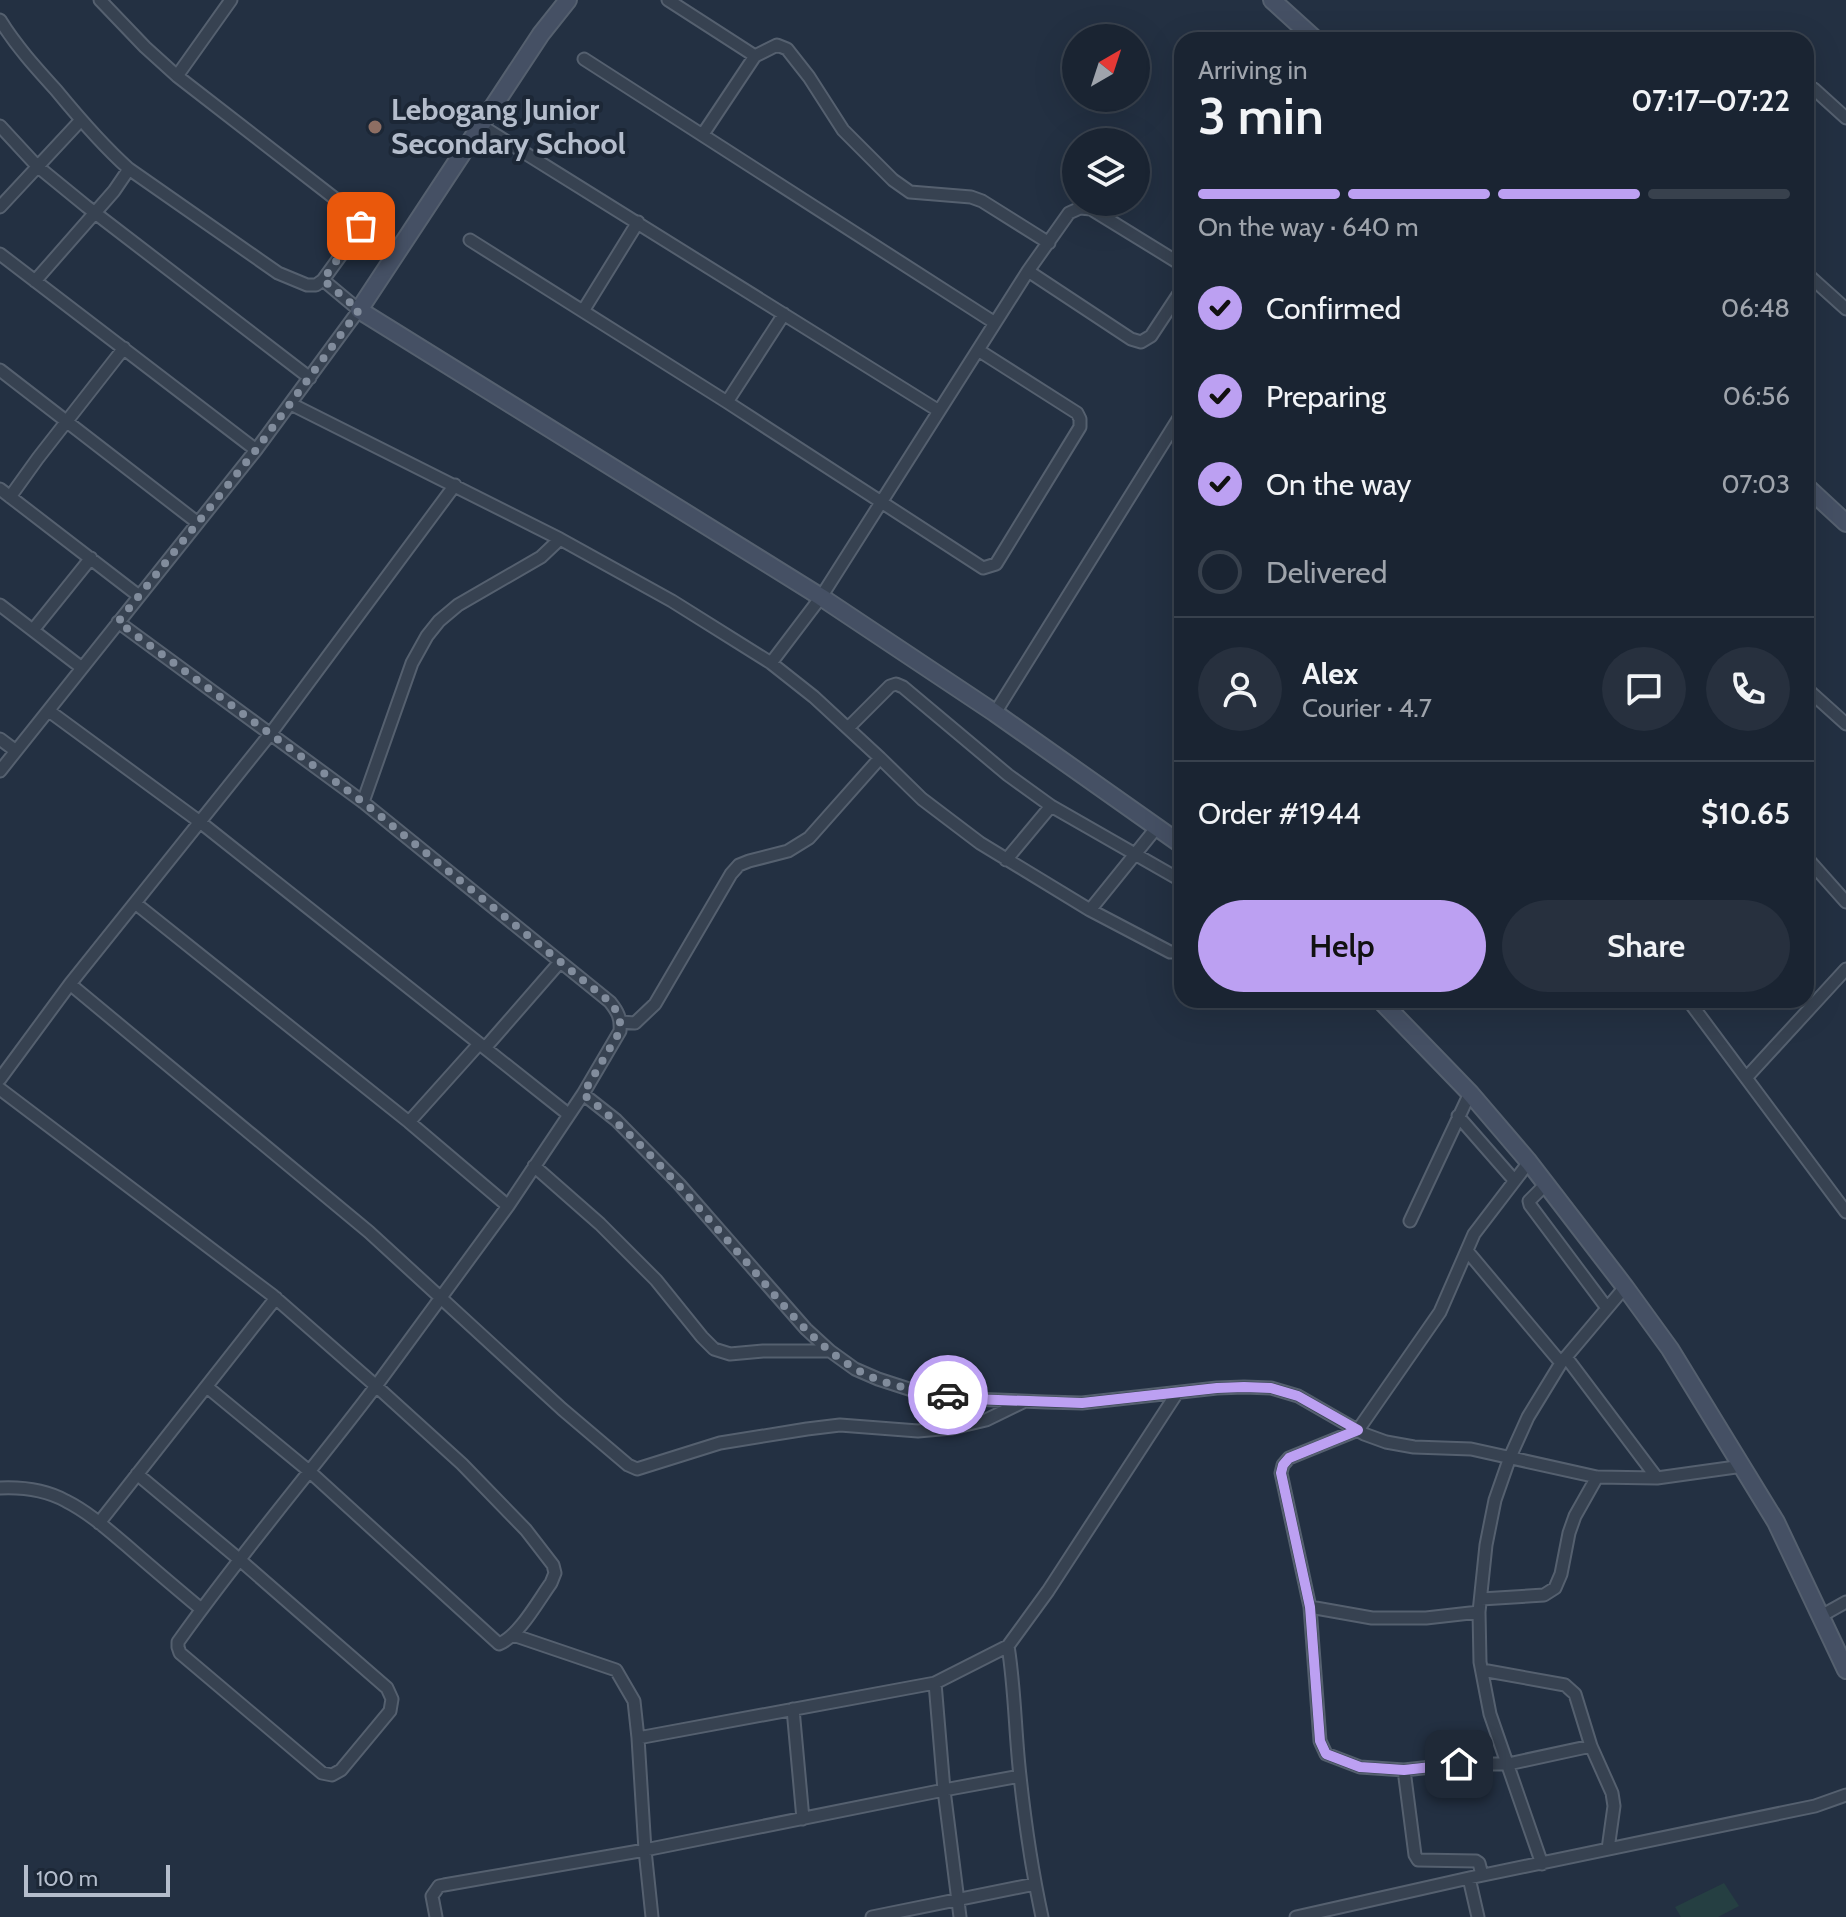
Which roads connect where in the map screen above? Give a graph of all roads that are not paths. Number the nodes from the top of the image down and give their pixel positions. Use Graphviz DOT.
graph roads {
  1 [pos="100,0"];
  2 [pos="231,0"];
  3 [pos="568,0"];
  4 [pos="668,0"];
  5 [pos="1272,0"];
  6 [pos="0,21"];
  7 [pos="1307,32"];
  8 [pos="755,56"];
  9 [pos="584,59"];
  10 [pos="177,76"];
  11 [pos="1814,89"];
  12 [pos="1846,118"];
  13 [pos="81,120"];
  14 [pos="480,125"];
  15 [pos="0,126"];
  16 [pos="703,134"];
  17 [pos="37,166"];
  18 [pos="129,169"];
  19 [pos="0,207"];
  20 [pos="95,213"];
  21 [pos="638,222"];
  22 [pos="470,240"];
  23 [pos="1049,243"];
  24 [pos="0,254"];
  25 [pos="1174,260"];
  26 [pos="1028,271"];
  27 [pos="323,280"];
  28 [pos="1814,280"];
  29 [pos="35,281"];
  30 [pos="1174,301"];
  31 [pos="1846,309"];
  32 [pos="359,310"];
  33 [pos="583,311"];
  34 [pos="784,314"];
  35 [pos="995,323"];
  36 [pos="124,348"];
  37 [pos="978,350"];
  38 [pos="0,370"];
  39 [pos="310,378"];
  40 [pos="727,402"];
  41 [pos="291,404"];
  42 [pos="939,411"];
  43 [pos="66,422"];
  44 [pos="1174,426"];
  45 [pos="256,450"];
  46 [pos="455,485"];
  47 [pos="5,493"];
  48 [pos="1814,493"];
  49 [pos="882,503"];
  50 [pos="198,523"];
  51 [pos="1846,523"];
  52 [pos="560,539"];
  53 [pos="91,558"];
  54 [pos="139,596"];
  55 [pos="821,597"];
  56 [pos="0,605"];
  57 [pos="118,622"];
  58 [pos="33,630"];
  59 [pos="771,663"];
  60 [pos="82,668"];
  61 [pos="1814,695"];
  62 [pos="49,711"];
  63 [pos="995,713"];
  64 [pos="1846,724"];
  65 [pos="848,728"];
  66 [pos="271,733"];
  67 [pos="0,739"];
  68 [pos="16,751"];
  69 [pos="880,758"];
  70 [pos="0,771"];
  71 [pos="363,802"];
  72 [pos="1051,806"];
  73 [pos="200,822"];
  74 [pos="1157,827"];
  75 [pos="1174,839"];
  76 [pos="1135,853"];
  77 [pos="1006,860"];
  78 [pos="1814,866"];
  79 [pos="1174,876"];
  80 [pos="1846,902"];
  81 [pos="135,903"];
  82 [pos="1090,910"];
  83 [pos="1174,952"];
  84 [pos="560,962"];
  85 [pos="1846,969"];
  86 [pos="70,984"];
  87 [pos="1814,1004"];
  88 [pos="1388,1008"];
  89 [pos="1694,1008"];
  90 [pos="1810,1008"];
  91 [pos="621,1022"];
  92 [pos="482,1046"];
  93 [pos="1746,1078"];
  94 [pos="0,1079"];
  95 [pos="0,1089"];
  96 [pos="1470,1093"];
  97 [pos="583,1094"];
  98 [pos="568,1114"];
  99 [pos="1458,1116"];
  100 [pos="409,1122"];
  101 [pos="1529,1162"];
  102 [pos="534,1166"];
  103 [pos="1514,1180"];
  104 [pos="1546,1184"];
  105 [pos="508,1206"];
  106 [pos="1846,1212"];
  107 [pos="1410,1221"];
  108 [pos="1588,1239"];
  109 [pos="1468,1252"];
  110 [pos="1568,1257"];
  111 [pos="1625,1287"];
  112 [pos="276,1298"];
  113 [pos="441,1298"];
  114 [pos="1607,1308"];
  115 [pos="830,1351"];
  116 [pos="1564,1360"];
  117 [pos="376,1386"];
  118 [pos="207,1387"];
  119 [pos="1177,1393"];
  120 [pos="1024,1401"];
  121 [pos="1358,1430"];
  122 [pos="1510,1457"];
  123 [pos="1743,1466"];
  124 [pos="309,1471"];
  125 [pos="137,1474"];
  126 [pos="1597,1477"];
  127 [pos="1657,1478"];
  128 [pos="0,1488"];
  129 [pos="99,1523"];
  130 [pos="240,1560"];
  131 [pos="1846,1602"];
  132 [pos="1480,1605"];
  133 [pos="1310,1607"];
  134 [pos="201,1609"];
  135 [pos="1821,1616"];
  136 [pos="513,1635"];
  137 [pos="1008,1646"];
  138 [pos="1482,1670"];
  139 [pos="1846,1670"];
  140 [pos="935,1683"];
  141 [pos="793,1709"];
  142 [pos="638,1738"];
  143 [pos="1591,1746"];
  144 [pos="1508,1764"];
  145 [pos="1404,1770"];
  146 [pos="1020,1776"];
  147 [pos="944,1790"];
  148 [pos="1846,1795"];
  149 [pos="803,1819"];
  150 [pos="1608,1849"];
  151 [pos="645,1850"];
  152 [pos="1542,1864"];
  153 [pos="1482,1875"];
  154 [pos="1469,1878"];
  155 [pos="1035,1884"];
  156 [pos="958,1899"];
  157 [pos="436,1917"];
  158 [pos="652,1917"];
  159 [pos="872,1917"];
  160 [pos="960,1917"];
  161 [pos="1042,1917"];
  162 [pos="1296,1917"];
  163 [pos="1478,1917"];
  1 -- 10 [label="street"];
  2 -- 10 [label="street"];
  3 -- 14 [label="street"];
  4 -- 8 [label="street"];
  5 -- 7 [label="street"];
  6 -- 13 [label="street"];
  8 -- 16 [label="street"];
  8 -- 23 [label="street"];
  9 -- 16 [label="street"];
  10 -- 27 [label="street"];
  11 -- 12 [label="street"];
  13 -- 17 [label="street"];
  13 -- 18 [label="street"];
  14 -- 21 [label="street"];
  14 -- 32 [label="street"];
  15 -- 17 [label="street"];
  16 -- 35 [label="street"];
  17 -- 19 [label="street"];
  17 -- 20 [label="street"];
  18 -- 20 [label="street"];
  18 -- 27 [label="street"];
  20 -- 29 [label="street"];
  20 -- 39 [label="street"];
  21 -- 33 [label="street"];
  21 -- 34 [label="street"];
  22 -- 33 [label="street"];
  23 -- 25 [label="street"];
  23 -- 26 [label="street"];
  24 -- 29 [label="street"];
  26 -- 30 [label="street"];
  26 -- 35 [label="street"];
  27 -- 32 [label="street"];
  28 -- 31 [label="street"];
  29 -- 36 [label="street"];
  32 -- 39 [label="street"];
  32 -- 55 [label="street"];
  33 -- 40 [label="street"];
  34 -- 40 [label="street"];
  34 -- 42 [label="street"];
  35 -- 37 [label="street"];
  36 -- 43 [label="street"];
  36 -- 45 [label="street"];
  37 -- 42 [label="street"];
  37 -- 49 [label="street"];
  38 -- 43 [label="street"];
  39 -- 41 [label="street"];
  40 -- 49 [label="street"];
  41 -- 45 [label="street"];
  41 -- 46 [label="street"];
  42 -- 49 [label="street"];
  43 -- 47 [label="street"];
  43 -- 50 [label="street"];
  44 -- 63 [label="street"];
  45 -- 50 [label="street"];
  46 -- 52 [label="street"];
  46 -- 66 [label="street"];
  47 -- 53 [label="street"];
  48 -- 51 [label="street"];
  49 -- 55 [label="street"];
  50 -- 54 [label="street"];
  52 -- 59 [label="street"];
  52 -- 71 [label="street"];
  53 -- 54 [label="street"];
  53 -- 58 [label="street"];
  54 -- 57 [label="street"];
  55 -- 59 [label="street"];
  55 -- 63 [label="street"];
  56 -- 58 [label="street"];
  57 -- 60 [label="street"];
  57 -- 66 [label="street"];
  58 -- 60 [label="street"];
  59 -- 65 [label="street"];
  60 -- 62 [label="street"];
  61 -- 64 [label="street"];
  62 -- 68 [label="street"];
  62 -- 73 [label="street"];
  63 -- 74 [label="street"];
  65 -- 69 [label="street"];
  65 -- 72 [label="street"];
  66 -- 71 [label="street"];
  66 -- 73 [label="street"];
  67 -- 68 [label="street"];
  68 -- 70 [label="street"];
  69 -- 77 [label="street"];
  69 -- 91 [label="street"];
  71 -- 84 [label="street"];
  72 -- 76 [label="street"];
  72 -- 77 [label="street"];
  73 -- 81 [label="street"];
  73 -- 92 [label="street"];
  74 -- 75 [label="street"];
  74 -- 76 [label="street"];
  76 -- 79 [label="street"];
  76 -- 82 [label="street"];
  77 -- 82 [label="street"];
  78 -- 80 [label="street"];
  81 -- 86 [label="street"];
  81 -- 100 [label="street"];
  82 -- 83 [label="street"];
  84 -- 91 [label="street"];
  84 -- 92 [label="street"];
  85 -- 87 [label="street"];
  86 -- 94 [label="street"];
  86 -- 113 [label="street"];
  88 -- 96 [label="street"];
  89 -- 93 [label="street"];
  90 -- 93 [label="street"];
  91 -- 97 [label="street"];
  92 -- 98 [label="street"];
  92 -- 100 [label="street"];
  93 -- 106 [label="street"];
  95 -- 112 [label="street"];
  96 -- 99 [label="street"];
  96 -- 101 [label="street"];
  97 -- 98 [label="street"];
  97 -- 115 [label="street"];
  98 -- 102 [label="street"];
  99 -- 103 [label="street"];
  99 -- 107 [label="street"];
  100 -- 105 [label="street"];
  101 -- 103 [label="street"];
  101 -- 104 [label="street"];
  102 -- 105 [label="street"];
  102 -- 115 [label="street"];
  103 -- 109 [label="street"];
  104 -- 108 [label="street"];
  104 -- 110 [label="street"];
  105 -- 113 [label="street"];
  108 -- 110 [label="street"];
  108 -- 111 [label="street"];
  109 -- 116 [label="street"];
  109 -- 121 [label="street"];
  110 -- 114 [label="street"];
  111 -- 114 [label="street"];
  111 -- 123 [label="street"];
  112 -- 117 [label="street"];
  112 -- 118 [label="street"];
  113 -- 117 [label="street"];
  113 -- 120 [label="street"];
  114 -- 116 [label="street"];
  115 -- 120 [label="street"];
  116 -- 122 [label="street"];
  116 -- 127 [label="street"];
  117 -- 124 [label="street"];
  117 -- 136 [label="street"];
  118 -- 124 [label="street"];
  118 -- 125 [label="street"];
  119 -- 120 [label="street"];
  119 -- 121 [label="street"];
  119 -- 137 [label="street"];
  121 -- 122 [label="street"];
  121 -- 133 [label="street"];
  122 -- 126 [label="street"];
  122 -- 132 [label="street"];
  123 -- 127 [label="street"];
  123 -- 135 [label="street"];
  124 -- 130 [label="street"];
  124 -- 136 [label="street"];
  125 -- 129 [label="street"];
  125 -- 130 [label="street"];
  126 -- 127 [label="street"];
  126 -- 132 [label="street"];
  128 -- 129 [label="street"];
  129 -- 134 [label="street"];
  130 -- 134 [label="street"];
  130 -- 134 [label="street"];
  131 -- 135 [label="street"];
  132 -- 133 [label="street"];
  132 -- 138 [label="street"];
  133 -- 145 [label="street"];
  135 -- 139 [label="street"];
  136 -- 142 [label="street"];
  137 -- 140 [label="street"];
  137 -- 146 [label="street"];
  138 -- 143 [label="street"];
  138 -- 144 [label="street"];
  140 -- 141 [label="street"];
  140 -- 147 [label="street"];
  141 -- 142 [label="street"];
  141 -- 149 [label="street"];
  142 -- 151 [label="street"];
  143 -- 144 [label="street"];
  143 -- 150 [label="street"];
  144 -- 145 [label="street"];
  144 -- 152 [label="street"];
  145 -- 153 [label="street"];
  146 -- 147 [label="street"];
  146 -- 155 [label="street"];
  147 -- 149 [label="street"];
  147 -- 156 [label="street"];
  148 -- 150 [label="street"];
  149 -- 151 [label="street"];
  150 -- 152 [label="street"];
  151 -- 157 [label="street"];
  151 -- 158 [label="street"];
  152 -- 153 [label="street"];
  153 -- 154 [label="street"];
  154 -- 162 [label="street"];
  154 -- 163 [label="street"];
  155 -- 156 [label="street"];
  155 -- 161 [label="street"];
  156 -- 159 [label="street"];
  156 -- 160 [label="street"];
}
